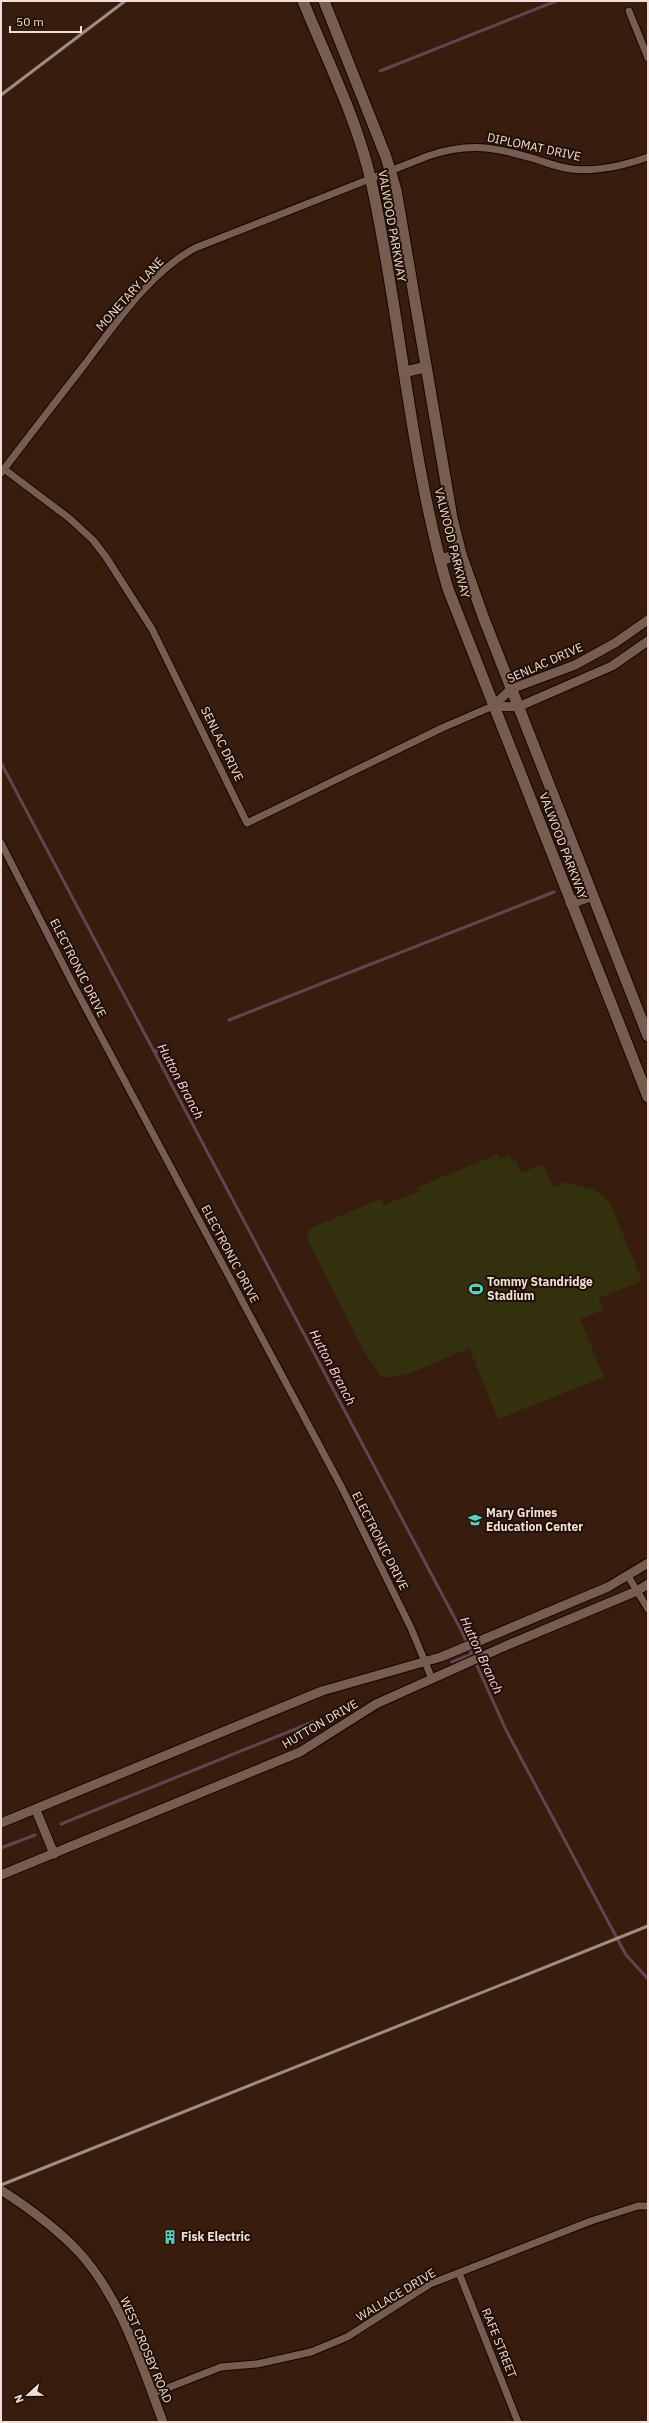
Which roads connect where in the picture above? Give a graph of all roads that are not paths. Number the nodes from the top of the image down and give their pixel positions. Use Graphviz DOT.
graph roads {
  1 [pos="303,1"];
  2 [pos="324,1"];
  3 [pos="629,11"];
  4 [pos="344,53"];
  5 [pos="648,58"];
  6 [pos="327,60"];
  7 [pos="648,157"];
  8 [pos="391,173"];
  9 [pos="371,180"];
  10 [pos="426,367"];
  11 [pos="404,372"];
  12 [pos="2,471"];
  13 [pos="461,554"];
  14 [pos="440,560"];
  15 [pos="648,620"];
  16 [pos="648,641"];
  17 [pos="511,689"];
  18 [pos="493,706"];
  19 [pos="518,707"];
  20 [pos="1,843"];
  21 [pos="592,895"];
  22 [pos="571,903"];
  23 [pos="648,1036"];
  24 [pos="648,1096"];
  25 [pos="648,1563"];
  26 [pos="628,1576"];
  27 [pos="648,1584"];
  28 [pos="637,1591"];
  29 [pos="648,1609"];
  30 [pos="425,1663"];
  31 [pos="432,1679"];
  32 [pos="36,1810"];
  33 [pos="1,1823"];
  34 [pos="54,1854"];
  35 [pos="1,1875"];
  36 [pos="1,2190"];
  37 [pos="648,2206"];
  38 [pos="459,2273"];
  39 [pos="152,2394"];
  40 [pos="163,2422"];
  41 [pos="518,2422"];
  1 -- 6 [label="main road, VALWOOD PARKWAY"];
  2 -- 4 [label="main road, VALWOOD PARKWAY"];
  3 -- 5 [label="street"];
  4 -- 6 [label="main road"];
  4 -- 8 [label="main road, VALWOOD PARKWAY"];
  6 -- 9 [label="main road, VALWOOD PARKWAY"];
  7 -- 8 [label="street, DIPLOMAT DRIVE"];
  8 -- 9 [label="street, DIPLOMAT DRIVE"];
  8 -- 10 [label="main road, VALWOOD PARKWAY"];
  9 -- 11 [label="main road, VALWOOD PARKWAY"];
  9 -- 12 [label="street, MONETARY LANE"];
  10 -- 11 [label="main road"];
  10 -- 13 [label="main road, VALWOOD PARKWAY"];
  11 -- 14 [label="main road, VALWOOD PARKWAY"];
  12 -- 18 [label="street, SENLAC DRIVE"];
  13 -- 14 [label="main road"];
  13 -- 17 [label="main road, VALWOOD PARKWAY"];
  14 -- 18 [label="main road, VALWOOD PARKWAY"];
  15 -- 17 [label="street, SENLAC DRIVE"];
  16 -- 19 [label="street, SENLAC DRIVE"];
  17 -- 18 [label="street, SENLAC DRIVE"];
  17 -- 19 [label="main road, VALWOOD PARKWAY"];
  18 -- 19 [label="street, SENLAC DRIVE"];
  18 -- 22 [label="main road, VALWOOD PARKWAY"];
  19 -- 21 [label="main road, VALWOOD PARKWAY"];
  20 -- 30 [label="street, ELECTRONIC DRIVE"];
  21 -- 22 [label="main road"];
  21 -- 23 [label="main road, VALWOOD PARKWAY"];
  22 -- 24 [label="main road, VALWOOD PARKWAY"];
  25 -- 26 [label="street, HUTTON DRIVE"];
  26 -- 28 [label="street"];
  26 -- 30 [label="street, HUTTON DRIVE"];
  27 -- 28 [label="street, HUTTON DRIVE"];
  28 -- 29 [label="street"];
  28 -- 31 [label="street, HUTTON DRIVE"];
  30 -- 31 [label="street, ELECTRONIC DRIVE"];
  30 -- 32 [label="street, HUTTON DRIVE"];
  31 -- 34 [label="street, HUTTON DRIVE"];
  32 -- 33 [label="street, HUTTON DRIVE"];
  32 -- 34 [label="street"];
  34 -- 35 [label="street, HUTTON DRIVE"];
  36 -- 39 [label="street, WEST CROSBY ROAD"];
  37 -- 38 [label="street, WALLACE DRIVE"];
  38 -- 39 [label="street, WALLACE DRIVE"];
  38 -- 41 [label="street, RAFE STREET"];
  39 -- 40 [label="street, WEST CROSBY ROAD"];
}
